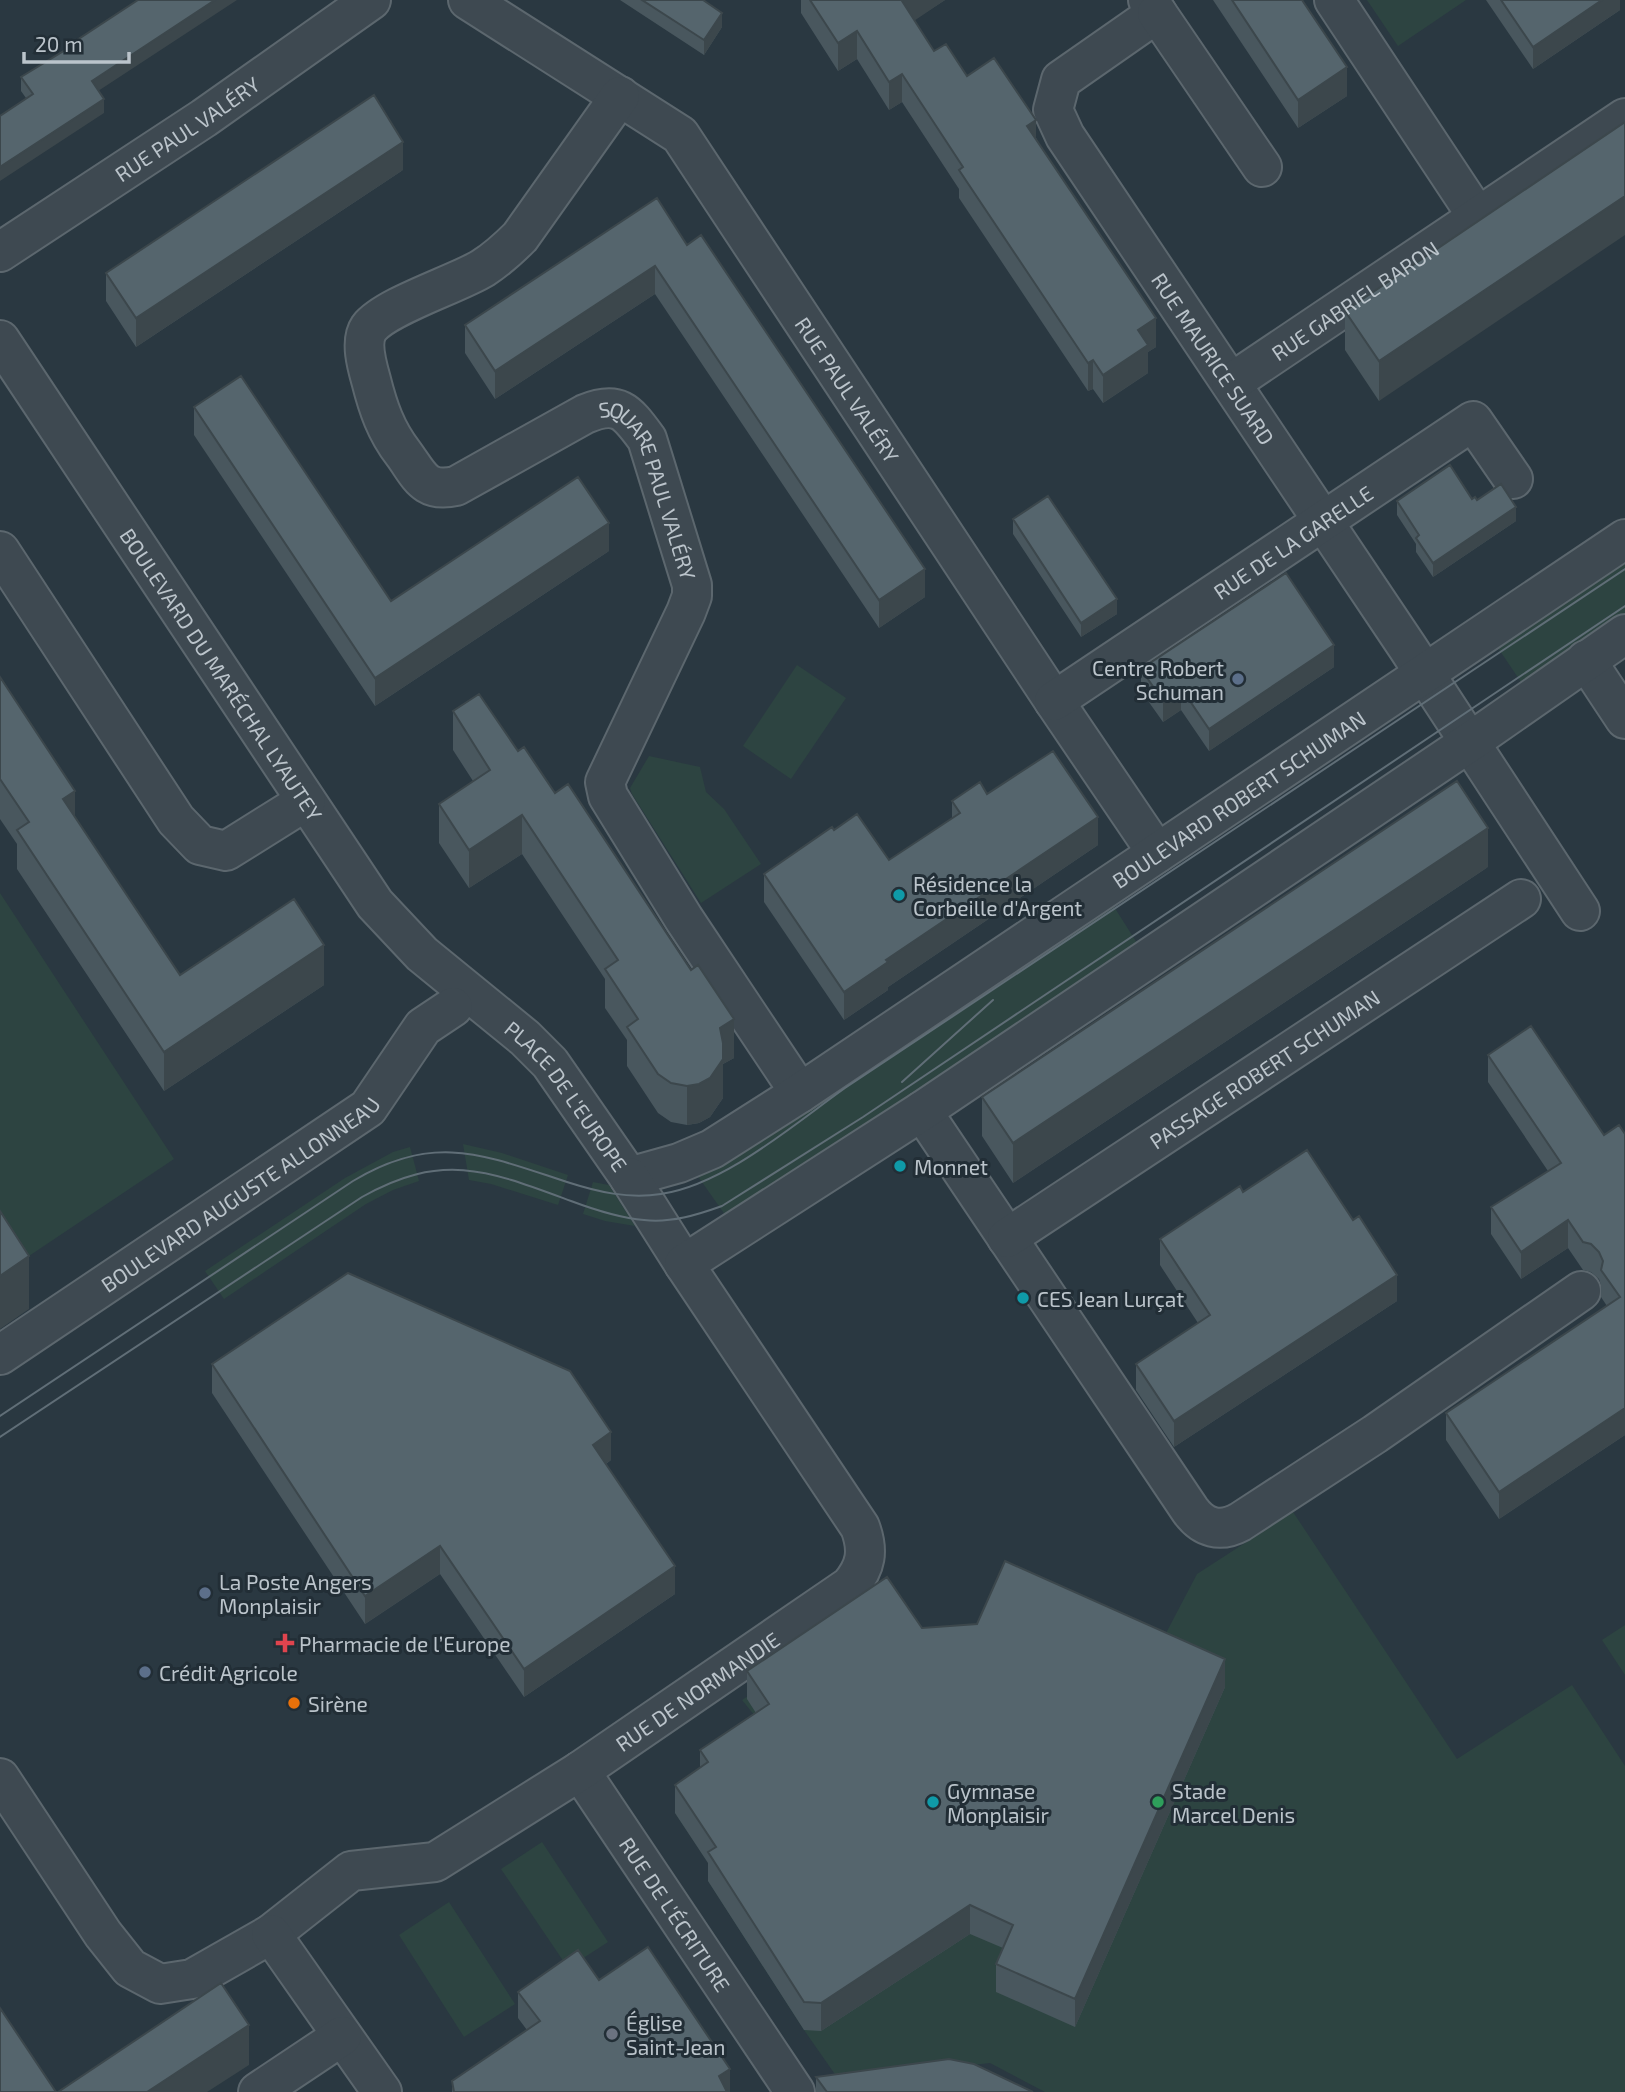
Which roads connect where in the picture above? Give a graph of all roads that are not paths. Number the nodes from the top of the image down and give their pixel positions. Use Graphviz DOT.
graph roads {
  1 [pos="371,0"];
  2 [pos="468,0"];
  3 [pos="1334,0"];
  4 [pos="1153,7"];
  5 [pos="620,96"];
  6 [pos="1625,118"];
  7 [pos="1262,167"];
  8 [pos="1477,216"];
  9 [pos="0,252"];
  10 [pos="0,340"];
  11 [pos="1231,383"];
  12 [pos="1513,478"];
  13 [pos="1323,520"];
  14 [pos="1625,539"];
  15 [pos="0,551"];
  16 [pos="1625,634"];
  17 [pos="1586,660"];
  18 [pos="1425,674"];
  19 [pos="1054,701"];
  20 [pos="1625,719"];
  21 [pos="1470,742"];
  22 [pos="306,801"];
  23 [pos="1157,853"];
  24 [pos="1521,899"];
  25 [pos="1580,911"];
  26 [pos="459,999"];
  27 [pos="800,1093"];
  28 [pos="922,1111"];
  29 [pos="712,1149"];
  30 [pos="629,1177"];
  31 [pos="1007,1238"];
  32 [pos="684,1264"];
  33 [pos="1581,1291"];
  34 [pos="0,1356"];
  35 [pos="580,1771"];
  36 [pos="0,1777"];
  37 [pos="271,1934"];
  38 [pos="342,2036"];
  39 [pos="258,2092"];
  40 [pos="382,2092"];
  41 [pos="795,2092"];
  1 -- 9 [label="street, RUE PAUL VALÉRY"];
  2 -- 5 [label="street, RUE PAUL VALÉRY"];
  3 -- 8 [label="street"];
  4 -- 7 [label="street"];
  4 -- 11 [label="street, RUE MAURICE SUARD"];
  5 -- 19 [label="street, RUE PAUL VALÉRY"];
  5 -- 27 [label="street, SQUARE PAUL VALÉRY"];
  6 -- 8 [label="street, RUE GABRIEL BARON"];
  8 -- 11 [label="street, RUE GABRIEL BARON"];
  10 -- 22 [label="street, BOULEVARD DU MARÉCHAL LYAUTEY"];
  11 -- 13 [label="street, RUE MAURICE SUARD"];
  12 -- 13 [label="street, RUE DE LA GARELLE"];
  13 -- 18 [label="street, RUE MAURICE SUARD"];
  13 -- 19 [label="street, RUE DE LA GARELLE"];
  14 -- 18 [label="street, BOULEVARD ROBERT SCHUMAN"];
  15 -- 22 [label="street"];
  16 -- 17 [label="street"];
  17 -- 20 [label="street"];
  17 -- 21 [label="street"];
  18 -- 21 [label="street, RUE MAURICE SUARD"];
  18 -- 23 [label="street, BOULEVARD ROBERT SCHUMAN"];
  19 -- 23 [label="street, RUE PAUL VALÉRY"];
  21 -- 25 [label="street, RUE MAURICE SUARD"];
  21 -- 28 [label="street"];
  22 -- 26 [label="street, BOULEVARD DU MARÉCHAL LYAUTEY"];
  23 -- 27 [label="street, BOULEVARD ROBERT SCHUMAN"];
  24 -- 31 [label="street, PASSAGE ROBERT SCHUMAN"];
  26 -- 30 [label="street, PLACE DE L'EUROPE"];
  26 -- 34 [label="street, BOULEVARD AUGUSTE ALLONNEAU"];
  27 -- 29 [label="street, BOULEVARD ROBERT SCHUMAN"];
  28 -- 31 [label="street"];
  28 -- 32 [label="street"];
  29 -- 30 [label="street, PLACE DE L'EUROPE"];
  30 -- 32 [label="street"];
  31 -- 33 [label="street"];
  32 -- 35 [label="street, RUE DE NORMANDIE"];
  35 -- 37 [label="street, RUE DE NORMANDIE"];
  35 -- 41 [label="street, RUE DE L'ÉCRITURE"];
  36 -- 37 [label="street, RUE DE NORMANDIE"];
  37 -- 38 [label="street"];
  38 -- 39 [label="street"];
  38 -- 40 [label="street"];
}
